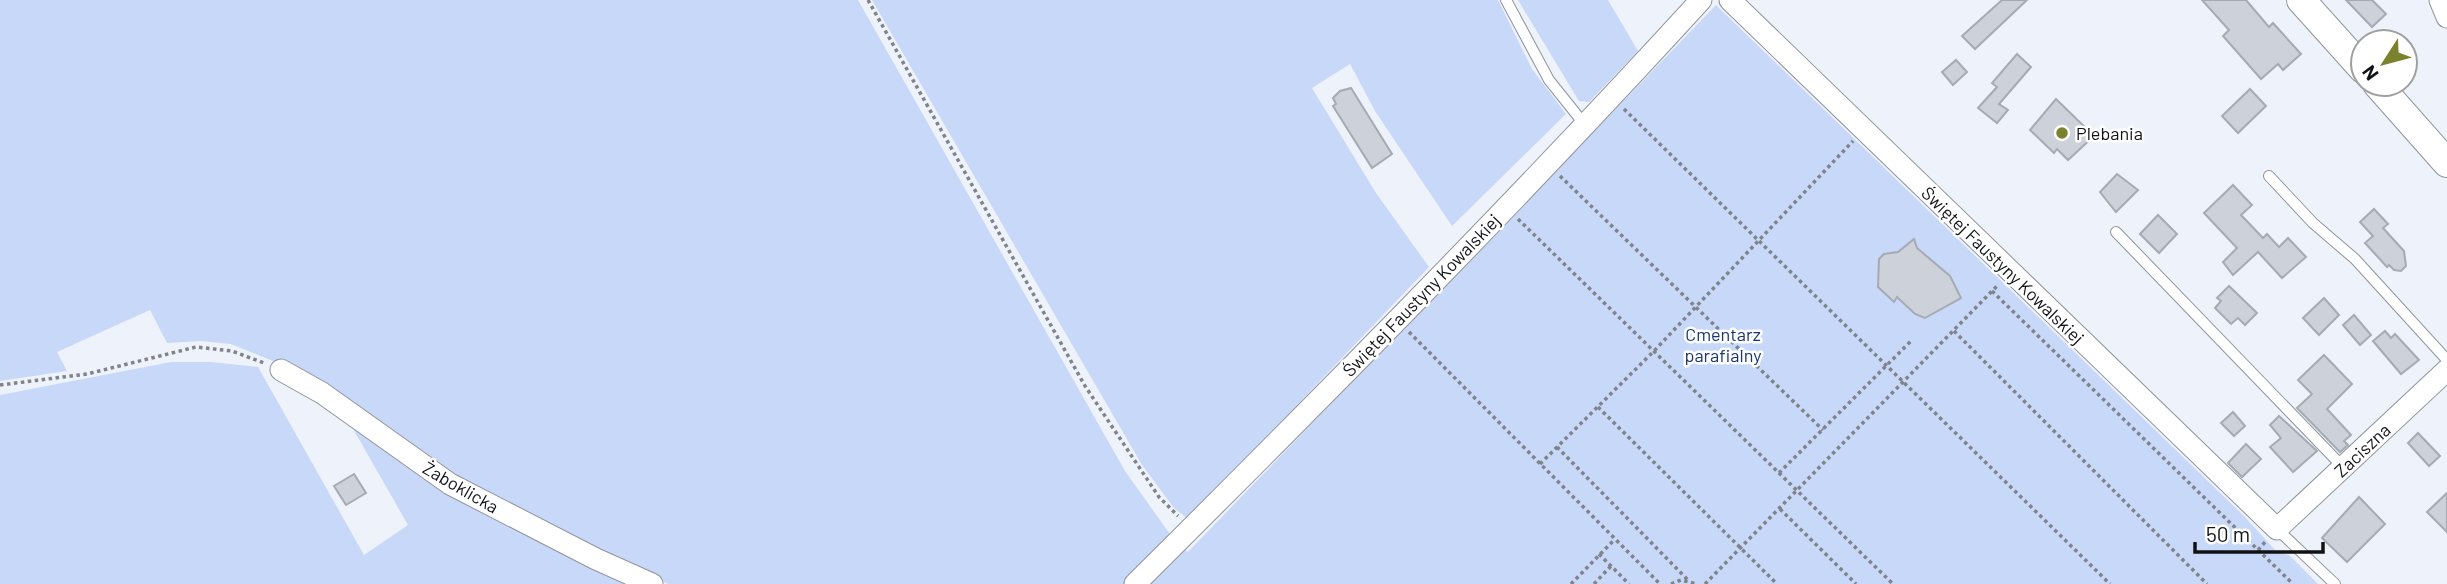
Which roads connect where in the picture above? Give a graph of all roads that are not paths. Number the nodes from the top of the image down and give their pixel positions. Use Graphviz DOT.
graph roads {
  1 [pos="1506,0"];
  2 [pos="1701,0"];
  3 [pos="1730,0"];
  4 [pos="2301,0"];
  5 [pos="2440,0"];
  6 [pos="2447,17"];
  7 [pos="2349,53"];
  8 [pos="2389,98"];
  9 [pos="1585,125"];
  10 [pos="2447,163"];
  11 [pos="2269,176"];
  12 [pos="2116,232"];
  13 [pos="2447,360"];
  14 [pos="281,370"];
  15 [pos="2447,370"];
  16 [pos="2343,467"];
  17 [pos="2277,529"];
  18 [pos="652,584"];
  19 [pos="1135,584"];
  20 [pos="2335,584"];
  1 -- 9 [label="lane"];
  2 -- 9 [label="street, Świętej Faustyny Kowalskiej"];
  3 -- 17 [label="street, Świętej Faustyny Kowalskiej"];
  4 -- 7 [label="main road"];
  5 -- 6 [label="street"];
  8 -- 10 [label="main road"];
  9 -- 19 [label="street, Świętej Faustyny Kowalskiej"];
  11 -- 13 [label="lane"];
  12 -- 16 [label="lane"];
  14 -- 18 [label="street, Żaboklicka"];
  15 -- 16 [label="street, Zaciszna"];
  16 -- 17 [label="street, Zaciszna"];
  17 -- 20 [label="lane"];
}
